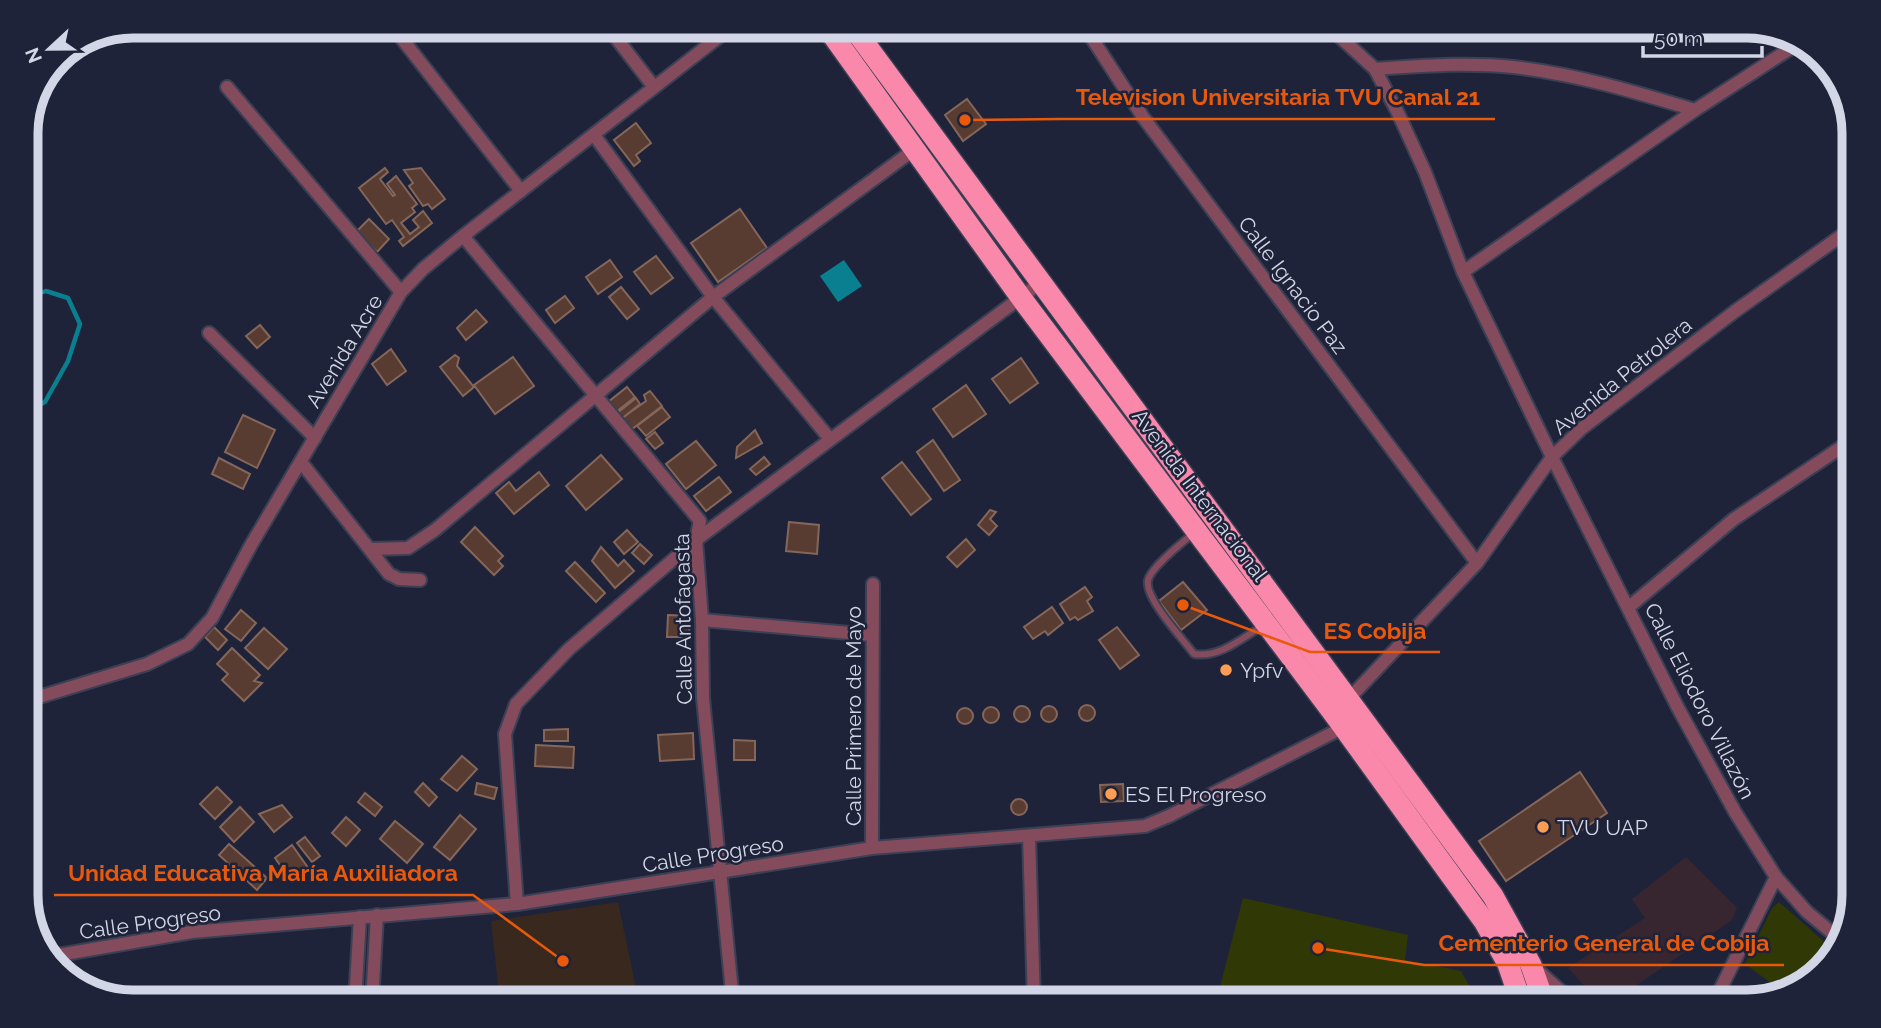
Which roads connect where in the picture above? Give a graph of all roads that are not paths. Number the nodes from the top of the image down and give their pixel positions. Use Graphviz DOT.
graph roads {
  1 [pos="401,39"];
  2 [pos="617,39"];
  3 [pos="716,39"];
  4 [pos="835,39"];
  5 [pos="862,39"];
  6 [pos="1092,39"];
  7 [pos="1342,39"];
  8 [pos="1790,49"];
  9 [pos="1375,69"];
  10 [pos="228,87"];
  11 [pos="654,87"];
  12 [pos="1695,110"];
  13 [pos="594,135"];
  14 [pos="915,149"];
  15 [pos="521,191"];
  16 [pos="1842,235"];
  17 [pos="463,236"];
  18 [pos="1463,272"];
  19 [pos="1040,283"];
  20 [pos="401,292"];
  21 [pos="713,297"];
  22 [pos="1022,299"];
  23 [pos="209,333"];
  24 [pos="593,396"];
  25 [pos="315,438"];
  26 [pos="830,439"];
  27 [pos="1842,447"];
  28 [pos="1552,457"];
  29 [pos="301,462"];
  30 [pos="1196,531"];
  31 [pos="696,540"];
  32 [pos="370,549"];
  33 [pos="1477,563"];
  34 [pos="420,580"];
  35 [pos="873,583"];
  36 [pos="1629,607"];
  37 [pos="702,620"];
  38 [pos="1266,624"];
  39 [pos="872,635"];
  40 [pos="39,697"];
  41 [pos="1347,715"];
  42 [pos="1029,836"];
  43 [pos="872,848"];
  44 [pos="719,873"];
  45 [pos="1776,877"];
  46 [pos="517,904"];
  47 [pos="377,915"];
  48 [pos="360,917"];
  49 [pos="1833,935"];
  50 [pos="60,955"];
  51 [pos="1531,965"];
  52 [pos="356,990"];
  53 [pos="373,990"];
  54 [pos="732,990"];
  55 [pos="1034,990"];
  56 [pos="1517,990"];
  57 [pos="1540,990"];
  58 [pos="1559,990"];
  59 [pos="1720,990"];
  1 -- 15 [label="street"];
  2 -- 11 [label="street"];
  3 -- 11 [label="street, Avenida Acre"];
  4 -- 14 [label="highway, Avenida Internacional"];
  5 -- 19 [label="highway, Avenida Internacional"];
  6 -- 33 [label="street, Calle Ignacio Paz"];
  7 -- 9 [label="street"];
  8 -- 12 [label="street"];
  9 -- 12 [label="street"];
  9 -- 18 [label="street, Calle Eliodoro Villazón"];
  10 -- 20 [label="street"];
  11 -- 13 [label="street, Avenida Acre"];
  12 -- 18 [label="street"];
  13 -- 15 [label="street, Avenida Acre"];
  13 -- 21 [label="street"];
  14 -- 21 [label="street"];
  14 -- 22 [label="highway, Avenida Internacional"];
  15 -- 17 [label="street, Avenida Acre"];
  16 -- 28 [label="street, Avenida Petrolera"];
  17 -- 20 [label="street, Avenida Acre"];
  17 -- 24 [label="street, Calle Antofagasta"];
  18 -- 28 [label="street, Calle Eliodoro Villazón"];
  19 -- 22 [label="street"];
  19 -- 41 [label="highway, Avenida Internacional"];
  20 -- 25 [label="street, Avenida Acre"];
  21 -- 24 [label="street"];
  21 -- 26 [label="street"];
  22 -- 26 [label="street"];
  22 -- 30 [label="highway, Avenida Internacional"];
  23 -- 25 [label="street"];
  24 -- 31 [label="street, Calle Antofagasta"];
  24 -- 32 [label="street"];
  25 -- 29 [label="street, Avenida Acre"];
  26 -- 31 [label="street"];
  27 -- 36 [label="street"];
  28 -- 33 [label="street, Avenida Petrolera"];
  28 -- 36 [label="street, Calle Eliodoro Villazón"];
  29 -- 32 [label="street"];
  29 -- 40 [label="street, Avenida Acre"];
  30 -- 38 [label="highway, Avenida Internacional"];
  30 -- 38 [label="lane"];
  31 -- 37 [label="street, Calle Antofagasta"];
  31 -- 46 [label="street"];
  32 -- 34 [label="street"];
  33 -- 41 [label="street, Avenida Petrolera"];
  35 -- 39 [label="street, Calle Primero de Mayo"];
  36 -- 45 [label="street, Calle Eliodoro Villazón"];
  37 -- 39 [label="street"];
  37 -- 44 [label="street, Calle Antofagasta"];
  38 -- 41 [label="highway, Avenida Internacional"];
  39 -- 43 [label="street, Calle Primero de Mayo"];
  41 -- 42 [label="street, Calle Progreso"];
  41 -- 51 [label="highway, Avenida Internacional"];
  41 -- 56 [label="highway, Avenida Internacional"];
  42 -- 43 [label="street, Calle Progreso"];
  42 -- 55 [label="street"];
  43 -- 44 [label="street, Calle Progreso"];
  44 -- 46 [label="street, Calle Progreso"];
  44 -- 54 [label="street, Calle Antofagasta"];
  45 -- 49 [label="street, Calle Eliodoro Villazón"];
  45 -- 59 [label="street"];
  46 -- 47 [label="street, Calle Progreso"];
  47 -- 48 [label="street, Calle Progreso"];
  47 -- 53 [label="street"];
  48 -- 50 [label="street, Calle Progreso"];
  48 -- 52 [label="street"];
  51 -- 57 [label="highway, Avenida Internacional"];
  51 -- 58 [label="street"];
}
